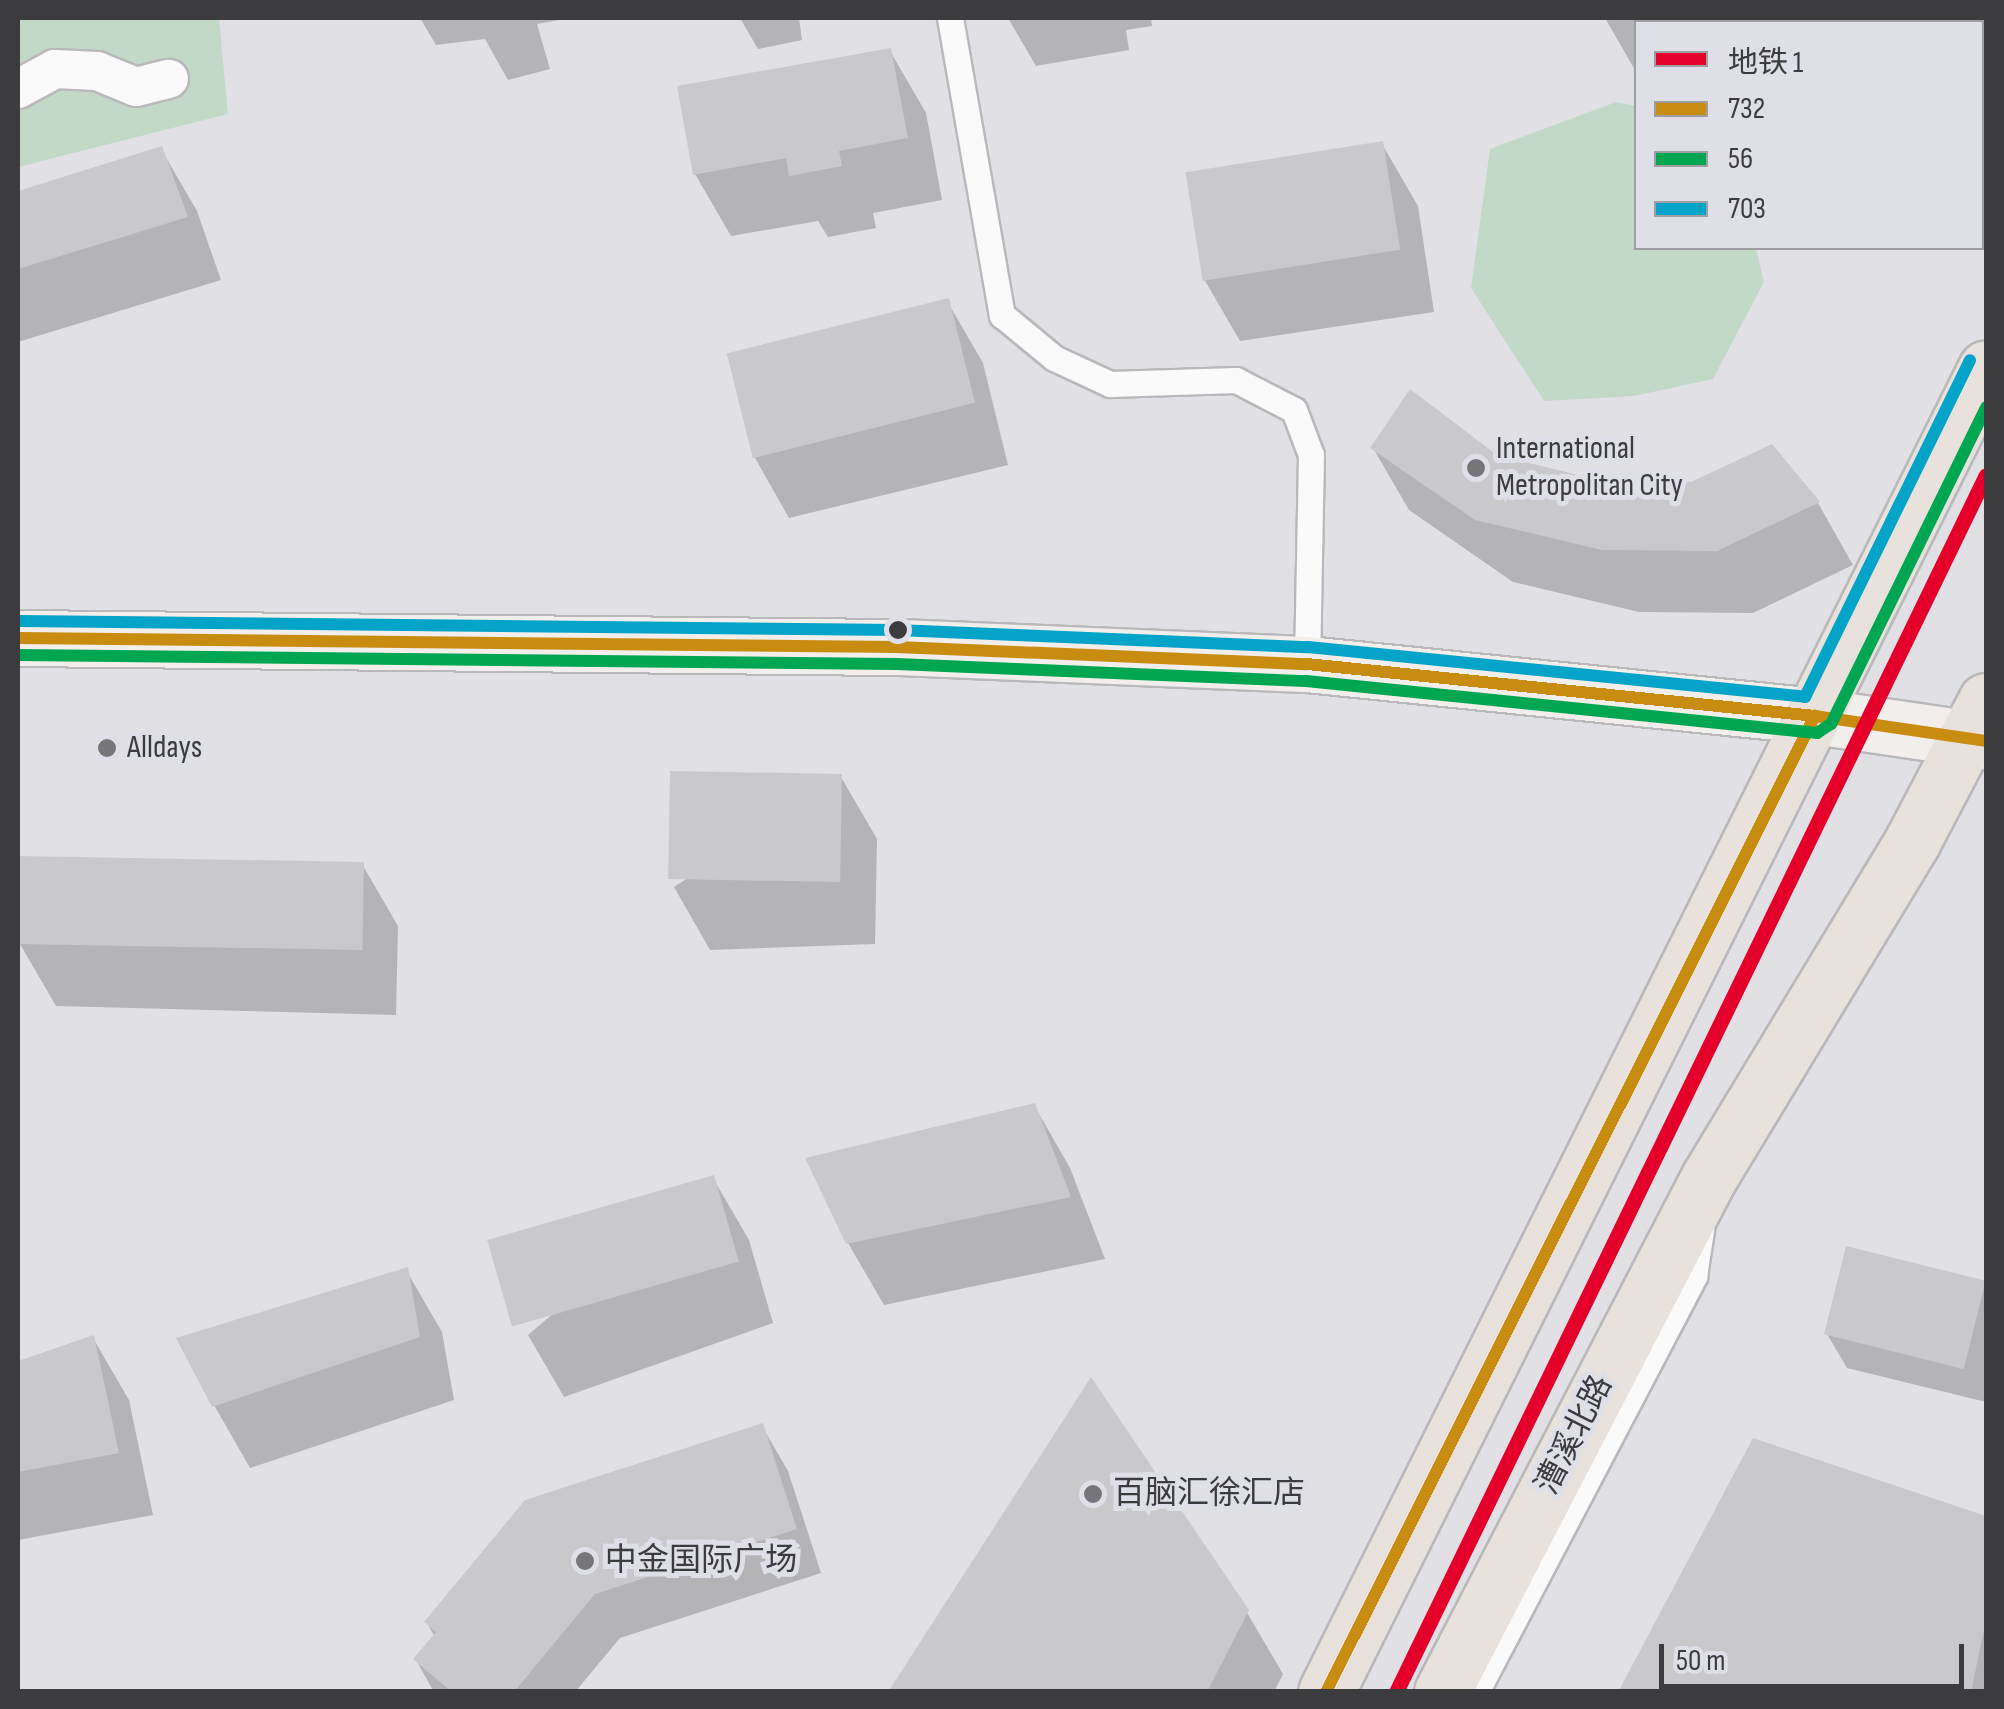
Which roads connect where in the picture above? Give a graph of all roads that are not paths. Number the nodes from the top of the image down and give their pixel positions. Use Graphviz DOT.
graph roads {
  1 [pos="950,18"];
  2 [pos="169,79"];
  3 [pos="20,84"];
  4 [pos="1986,368"];
  5 [pos="18,638"];
  6 [pos="1307,664"];
  7 [pos="1814,716"];
  8 [pos="1980,727"];
  9 [pos="1708,1179"];
  10 [pos="1326,1692"];
  11 [pos="1442,1692"];
  12 [pos="1476,1692"];
  1 -- 6 [label="lane"];
  2 -- 3 [label="street"];
  4 -- 7 [label="main road"];
  5 -- 6 [label="main road"];
  6 -- 7 [label="main road"];
  7 -- 8 [label="main road"];
  7 -- 10 [label="main road"];
  8 -- 9 [label="main road, 漕溪北路"];
  9 -- 11 [label="main road, 漕溪北路"];
  9 -- 12 [label="lane, 漕溪北路"];
}
